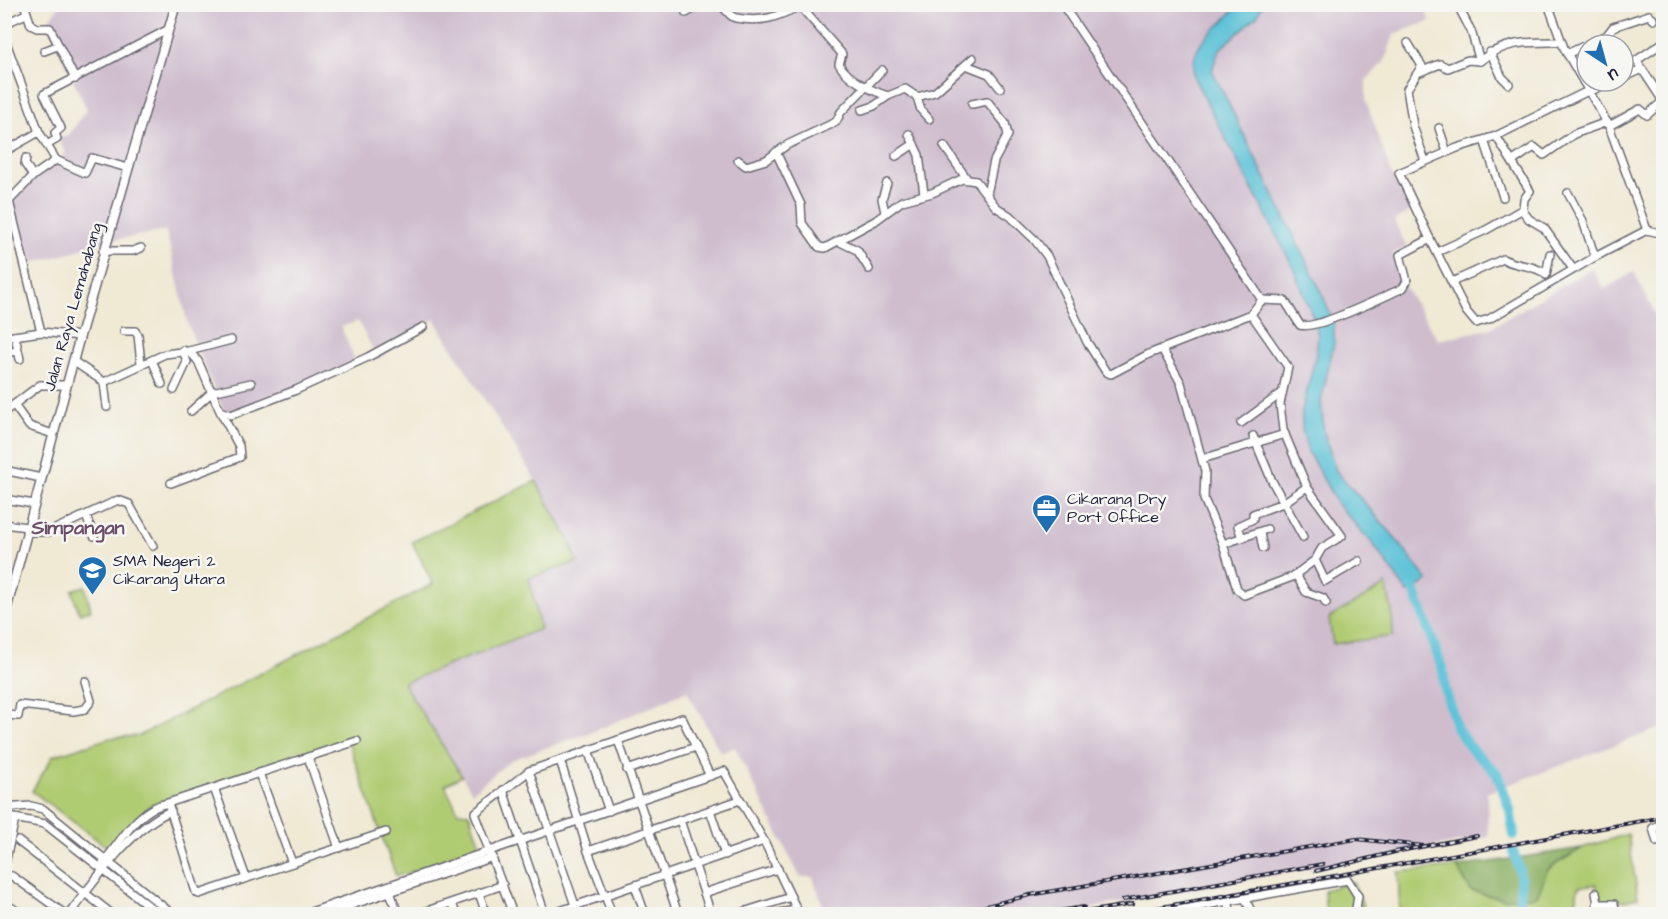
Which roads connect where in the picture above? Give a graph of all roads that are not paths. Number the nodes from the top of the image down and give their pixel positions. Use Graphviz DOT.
graph roads {
  1 [pos="24,4"];
  2 [pos="176,4"];
  3 [pos="1062,4"];
  4 [pos="1457,4"];
  5 [pos="1548,4"];
  6 [pos="800,5"];
  7 [pos="686,13"];
  8 [pos="26,14"];
  9 [pos="1654,20"];
  10 [pos="4,24"];
  11 [pos="169,29"];
  12 [pos="4,37"];
  13 [pos="1561,42"];
  14 [pos="1664,42"];
  15 [pos="1408,43"];
  16 [pos="57,46"];
  17 [pos="44,51"];
  18 [pos="1490,52"];
  19 [pos="1567,54"];
  20 [pos="973,58"];
  21 [pos="1480,61"];
  22 [pos="966,65"];
  23 [pos="1575,68"];
  24 [pos="1641,69"];
  25 [pos="882,70"];
  26 [pos="1420,72"];
  27 [pos="1635,72"];
  28 [pos="75,79"];
  29 [pos="1509,84"];
  30 [pos="867,86"];
  31 [pos="1000,88"];
  32 [pos="1587,93"];
  33 [pos="1590,93"];
  34 [pos="883,97"];
  35 [pos="917,97"];
  36 [pos="1663,101"];
  37 [pos="972,104"];
  38 [pos="862,110"];
  39 [pos="929,119"];
  40 [pos="1608,124"];
  41 [pos="1439,128"];
  42 [pos="39,132"];
  43 [pos="909,134"];
  44 [pos="1496,136"];
  45 [pos="1484,140"];
  46 [pos="914,144"];
  47 [pos="47,145"];
  48 [pos="944,146"];
  49 [pos="4,152"];
  50 [pos="776,152"];
  51 [pos="1447,152"];
  52 [pos="896,156"];
  53 [pos="26,158"];
  54 [pos="56,160"];
  55 [pos="738,160"];
  56 [pos="1425,161"];
  57 [pos="1513,161"];
  58 [pos="128,168"];
  59 [pos="33,176"];
  60 [pos="967,179"];
  61 [pos="887,183"];
  62 [pos="1568,193"];
  63 [pos="924,194"];
  64 [pos="987,194"];
  65 [pos="1503,197"];
  66 [pos="1522,210"];
  67 [pos="885,212"];
  68 [pos="1647,230"];
  69 [pos="1664,234"];
  70 [pos="1430,239"];
  71 [pos="838,241"];
  72 [pos="141,248"];
  73 [pos="104,251"];
  74 [pos="1437,252"];
  75 [pos="1550,254"];
  76 [pos="1595,257"];
  77 [pos="869,268"];
  78 [pos="1573,269"];
  79 [pos="1546,274"];
  80 [pos="1452,282"];
  81 [pos="1551,282"];
  82 [pos="1262,300"];
  83 [pos="1251,314"];
  84 [pos="423,327"];
  85 [pos="124,331"];
  86 [pos="41,332"];
  87 [pos="15,336"];
  88 [pos="80,336"];
  89 [pos="7,337"];
  90 [pos="231,340"];
  91 [pos="1162,349"];
  92 [pos="186,350"];
  93 [pos="4,353"];
  94 [pos="152,360"];
  95 [pos="73,361"];
  96 [pos="141,364"];
  97 [pos="105,382"];
  98 [pos="251,383"];
  99 [pos="162,384"];
  100 [pos="66,385"];
  101 [pos="174,390"];
  102 [pos="212,392"];
  103 [pos="1282,393"];
  104 [pos="14,405"];
  105 [pos="107,407"];
  106 [pos="191,411"];
  107 [pos="220,411"];
  108 [pos="4,412"];
  109 [pos="1241,423"];
  110 [pos="53,434"];
  111 [pos="1285,434"];
  112 [pos="1254,436"];
  113 [pos="1256,445"];
  114 [pos="1202,459"];
  115 [pos="4,470"];
  116 [pos="41,477"];
  117 [pos="171,483"];
  118 [pos="1307,487"];
  119 [pos="4,499"];
  120 [pos="1284,503"];
  121 [pos="34,504"];
  122 [pos="86,516"];
  123 [pos="4,524"];
  124 [pos="27,529"];
  125 [pos="1267,529"];
  126 [pos="1260,533"];
  127 [pos="94,536"];
  128 [pos="1303,537"];
  129 [pos="1242,538"];
  130 [pos="1223,544"];
  131 [pos="153,546"];
  132 [pos="1263,548"];
  133 [pos="1315,560"];
  134 [pos="1359,561"];
  135 [pos="1296,574"];
  136 [pos="8,587"];
  137 [pos="1326,603"];
  138 [pos="4,618"];
  139 [pos="85,681"];
  140 [pos="4,718"];
  141 [pos="618,740"];
  142 [pos="357,741"];
  143 [pos="696,747"];
  144 [pos="588,750"];
  145 [pos="308,757"];
  146 [pos="560,760"];
  147 [pos="627,770"];
  148 [pos="529,771"];
  149 [pos="259,773"];
  150 [pos="710,776"];
  151 [pos="214,788"];
  152 [pos="503,790"];
  153 [pos="639,800"];
  154 [pos="740,800"];
  155 [pos="168,803"];
  156 [pos="4,808"];
  157 [pos="710,810"];
  158 [pos="609,811"];
  159 [pos="171,812"];
  160 [pos="4,816"];
  161 [pos="15,819"];
  162 [pos="680,820"];
  163 [pos="579,821"];
  164 [pos="1664,823"];
  165 [pos="550,831"];
  166 [pos="650,831"];
  167 [pos="387,832"];
  168 [pos="18,840"];
  169 [pos="520,841"];
  170 [pos="764,841"];
  171 [pos="1657,842"];
  172 [pos="339,848"];
  173 [pos="588,851"];
  174 [pos="492,854"];
  175 [pos="725,855"];
  176 [pos="108,862"];
  177 [pos="292,863"];
  178 [pos="695,866"];
  179 [pos="4,868"];
  180 [pos="103,869"];
  181 [pos="778,869"];
  182 [pos="12,876"];
  183 [pos="665,876"];
  184 [pos="246,878"];
  185 [pos="502,885"];
  186 [pos="635,886"];
  187 [pos="389,889"];
  188 [pos="86,893"];
  189 [pos="479,893"];
  190 [pos="704,893"];
  191 [pos="1596,893"];
  192 [pos="606,896"];
  193 [pos="791,897"];
  194 [pos="1246,900"];
  195 [pos="452,903"];
  196 [pos="1229,903"];
  197 [pos="1597,904"];
  198 [pos="8,905"];
  199 [pos="576,906"];
  200 [pos="798,912"];
  201 [pos="324,913"];
  202 [pos="427,913"];
  203 [pos="1177,913"];
  204 [pos="21,915"];
  205 [pos="67,915"];
  206 [pos="112,915"];
  207 [pos="159,915"];
  208 [pos="172,915"];
  209 [pos="305,915"];
  210 [pos="398,915"];
  211 [pos="418,915"];
  212 [pos="456,915"];
  213 [pos="486,915"];
  214 [pos="513,915"];
  215 [pos="545,915"];
  216 [pos="551,915"];
  217 [pos="579,915"];
  218 [pos="612,915"];
  219 [pos="645,915"];
  220 [pos="678,915"];
  221 [pos="711,915"];
  222 [pos="737,915"];
  223 [pos="773,915"];
  224 [pos="1155,915"];
  225 [pos="1230,915"];
  226 [pos="1252,915"];
  227 [pos="1355,915"];
  228 [pos="1600,915"];
  229 [pos="1616,915"];
  1 -- 8 [label="street"];
  2 -- 11 [label="main road, Jalan Raya Lemahabang"];
  3 -- 82 [label="street"];
  4 -- 21 [label="street"];
  5 -- 13 [label="street"];
  6 -- 7 [label="street"];
  6 -- 30 [label="street"];
  8 -- 10 [label="street"];
  8 -- 16 [label="street"];
  9 -- 19 [label="street"];
  11 -- 28 [label="street"];
  11 -- 58 [label="main road, Jalan Raya Lemahabang"];
  12 -- 42 [label="street"];
  13 -- 18 [label="street"];
  13 -- 19 [label="street"];
  14 -- 24 [label="street"];
  15 -- 26 [label="street"];
  16 -- 17 [label="street"];
  16 -- 28 [label="street"];
  18 -- 21 [label="street"];
  18 -- 29 [label="street"];
  19 -- 23 [label="street"];
  20 -- 22 [label="street"];
  21 -- 26 [label="street"];
  22 -- 31 [label="street"];
  22 -- 35 [label="street"];
  24 -- 27 [label="street"];
  24 -- 36 [label="street"];
  25 -- 30 [label="street"];
  26 -- 56 [label="street"];
  28 -- 47 [label="street"];
  30 -- 34 [label="street"];
  30 -- 50 [label="street"];
  32 -- 44 [label="street"];
  33 -- 40 [label="street"];
  34 -- 35 [label="street"];
  34 -- 38 [label="street"];
  35 -- 39 [label="street"];
  36 -- 40 [label="street"];
  37 -- 64 [label="street"];
  40 -- 57 [label="street"];
  40 -- 68 [label="street"];
  41 -- 51 [label="street"];
  42 -- 47 [label="street"];
  42 -- 49 [label="street"];
  43 -- 46 [label="street"];
  44 -- 45 [label="street"];
  44 -- 57 [label="street"];
  45 -- 51 [label="street"];
  45 -- 65 [label="street"];
  46 -- 52 [label="street"];
  46 -- 63 [label="street"];
  47 -- 54 [label="street"];
  48 -- 60 [label="street"];
  50 -- 55 [label="street"];
  50 -- 71 [label="street"];
  51 -- 56 [label="street"];
  53 -- 59 [label="street"];
  54 -- 58 [label="street"];
  54 -- 59 [label="street"];
  56 -- 70 [label="street"];
  57 -- 66 [label="street"];
  58 -- 73 [label="main road, Jalan Raya Lemahabang"];
  59 -- 86 [label="street"];
  60 -- 63 [label="street"];
  60 -- 64 [label="street"];
  61 -- 67 [label="street"];
  62 -- 76 [label="street"];
  63 -- 67 [label="street"];
  64 -- 91 [label="street"];
  66 -- 74 [label="street"];
  66 -- 78 [label="street"];
  67 -- 71 [label="street"];
  68 -- 69 [label="street"];
  68 -- 76 [label="street"];
  70 -- 74 [label="street"];
  70 -- 82 [label="street"];
  71 -- 77 [label="street"];
  72 -- 73 [label="street"];
  73 -- 88 [label="main road, Jalan Raya Lemahabang"];
  74 -- 80 [label="street"];
  75 -- 79 [label="street"];
  76 -- 78 [label="street"];
  78 -- 81 [label="street"];
  79 -- 80 [label="street"];
  79 -- 81 [label="street"];
  80 -- 81 [label="street"];
  82 -- 83 [label="street"];
  83 -- 91 [label="street"];
  83 -- 103 [label="street"];
  84 -- 107 [label="street"];
  85 -- 96 [label="street"];
  86 -- 87 [label="street"];
  86 -- 88 [label="street"];
  87 -- 89 [label="street"];
  87 -- 93 [label="street"];
  88 -- 95 [label="main road, Jalan Raya Lemahabang"];
  90 -- 92 [label="street"];
  91 -- 114 [label="street"];
  92 -- 94 [label="street"];
  92 -- 101 [label="street"];
  92 -- 102 [label="street"];
  94 -- 96 [label="street"];
  94 -- 99 [label="street"];
  95 -- 97 [label="street"];
  95 -- 100 [label="main road, Jalan Raya Lemahabang"];
  96 -- 97 [label="street"];
  97 -- 105 [label="street"];
  98 -- 102 [label="street"];
  100 -- 104 [label="street"];
  100 -- 110 [label="main road, Jalan Raya Lemahabang"];
  102 -- 106 [label="street"];
  102 -- 107 [label="street"];
  103 -- 109 [label="street"];
  103 -- 111 [label="street"];
  104 -- 108 [label="street"];
  104 -- 110 [label="street"];
  107 -- 117 [label="street"];
  110 -- 116 [label="main road, Jalan Raya Lemahabang"];
  111 -- 113 [label="street"];
  111 -- 118 [label="street"];
  112 -- 113 [label="street"];
  113 -- 114 [label="street"];
  113 -- 120 [label="street"];
  114 -- 130 [label="street"];
  115 -- 116 [label="street"];
  116 -- 121 [label="main road, Jalan Raya Lemahabang"];
  118 -- 120 [label="street"];
  118 -- 133 [label="street"];
  119 -- 121 [label="street"];
  120 -- 128 [label="street"];
  120 -- 129 [label="street"];
  121 -- 124 [label="main road, Jalan Raya Lemahabang"];
  122 -- 124 [label="street"];
  122 -- 127 [label="street"];
  122 -- 131 [label="street"];
  123 -- 124 [label="street"];
  124 -- 136 [label="main road, Jalan Raya Lemahabang"];
  125 -- 126 [label="street"];
  126 -- 129 [label="street"];
  126 -- 132 [label="street"];
  129 -- 130 [label="street"];
  130 -- 135 [label="street"];
  133 -- 134 [label="street"];
  133 -- 135 [label="street"];
  135 -- 137 [label="street"];
  136 -- 138 [label="main road, Jalan Raya Lemahabang"];
  139 -- 140 [label="street"];
  141 -- 143 [label="street"];
  141 -- 144 [label="street"];
  141 -- 147 [label="street"];
  142 -- 145 [label="street"];
  143 -- 147 [label="street"];
  143 -- 150 [label="street"];
  144 -- 146 [label="street"];
  144 -- 158 [label="street"];
  145 -- 149 [label="street"];
  145 -- 172 [label="street"];
  146 -- 148 [label="street"];
  146 -- 163 [label="street"];
  147 -- 153 [label="street"];
  148 -- 152 [label="street"];
  148 -- 165 [label="street"];
  149 -- 151 [label="street"];
  149 -- 177 [label="street"];
  150 -- 153 [label="street"];
  150 -- 154 [label="street"];
  151 -- 155 [label="street"];
  151 -- 184 [label="street"];
  152 -- 169 [label="street"];
  152 -- 174 [label="street"];
  153 -- 158 [label="street"];
  153 -- 166 [label="street"];
  154 -- 157 [label="street"];
  154 -- 170 [label="street"];
  155 -- 159 [label="street"];
  155 -- 176 [label="street"];
  156 -- 176 [label="street"];
  157 -- 162 [label="street"];
  157 -- 175 [label="street"];
  158 -- 163 [label="street"];
  159 -- 176 [label="street"];
  159 -- 184 [label="street"];
  160 -- 161 [label="street"];
  161 -- 179 [label="street"];
  161 -- 180 [label="street"];
  162 -- 166 [label="street"];
  162 -- 178 [label="street"];
  163 -- 165 [label="street"];
  163 -- 173 [label="street"];
  164 -- 171 [label="street"];
  165 -- 169 [label="street"];
  165 -- 199 [label="street"];
  166 -- 173 [label="street"];
  166 -- 183 [label="street"];
  167 -- 172 [label="street"];
  168 -- 188 [label="street"];
  169 -- 174 [label="street"];
  169 -- 215 [label="street"];
  170 -- 175 [label="street"];
  170 -- 181 [label="street"];
  172 -- 177 [label="street"];
  173 -- 192 [label="street"];
  174 -- 185 [label="street"];
  174 -- 187 [label="street"];
  175 -- 178 [label="street"];
  176 -- 180 [label="street"];
  176 -- 208 [label="street"];
  177 -- 184 [label="street"];
  178 -- 183 [label="street"];
  178 -- 190 [label="street"];
  180 -- 188 [label="street"];
  180 -- 207 [label="street"];
  181 -- 190 [label="street"];
  181 -- 193 [label="street"];
  182 -- 205 [label="street"];
  183 -- 186 [label="street"];
  183 -- 220 [label="street"];
  185 -- 189 [label="street"];
  185 -- 214 [label="street"];
  186 -- 192 [label="street"];
  186 -- 219 [label="street"];
  187 -- 201 [label="street"];
  187 -- 210 [label="street"];
  188 -- 205 [label="street"];
  188 -- 206 [label="street"];
  189 -- 195 [label="street"];
  189 -- 213 [label="street"];
  190 -- 221 [label="street"];
  191 -- 197 [label="street"];
  192 -- 199 [label="street"];
  192 -- 218 [label="street"];
  193 -- 200 [label="street"];
  193 -- 222 [label="street"];
  194 -- 196 [label="street"];
  194 -- 226 [label="street"];
  194 -- 227 [label="street"];
  195 -- 202 [label="street"];
  195 -- 212 [label="street"];
  196 -- 203 [label="street"];
  196 -- 225 [label="street"];
  197 -- 228 [label="street"];
  197 -- 229 [label="street"];
  198 -- 204 [label="street"];
  199 -- 216 [label="street"];
  199 -- 217 [label="street"];
  200 -- 223 [label="street"];
  201 -- 209 [label="street"];
  202 -- 211 [label="street"];
  203 -- 224 [label="street"];
}
